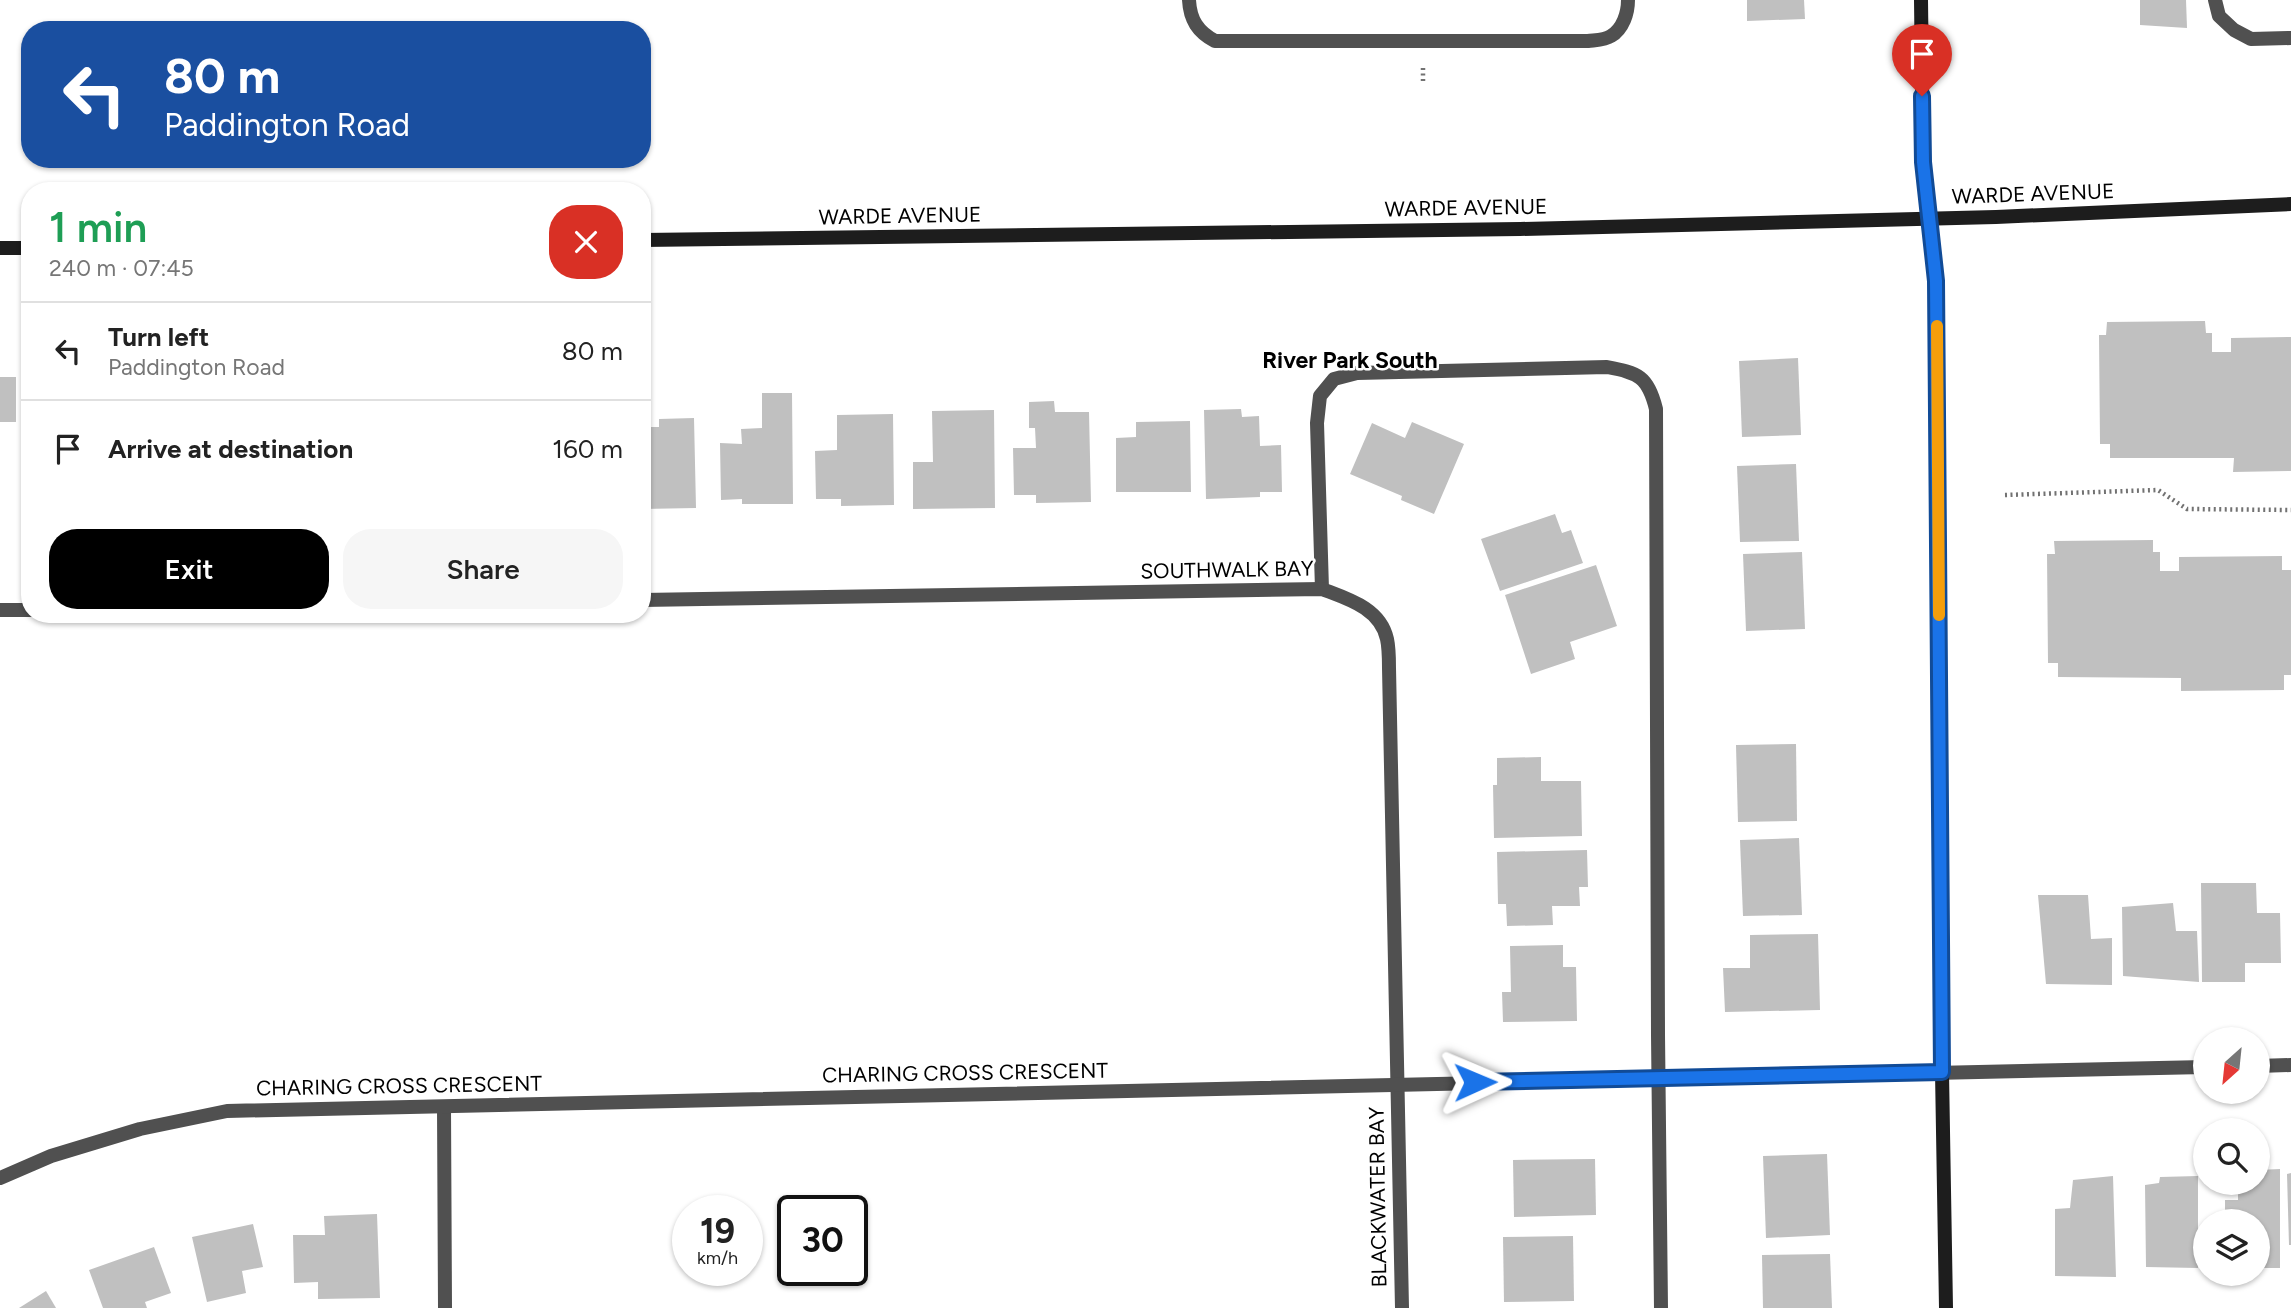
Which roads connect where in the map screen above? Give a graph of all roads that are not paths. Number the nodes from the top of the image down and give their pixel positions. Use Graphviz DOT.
graph roads {
  1 [pos="1189,0"];
  2 [pos="1628,0"];
  3 [pos="1921,0"];
  4 [pos="2215,0"];
  5 [pos="2291,38"];
  6 [pos="2291,204"];
  7 [pos="1928,218"];
  8 [pos="651,240"];
  9 [pos="0,248"];
  10 [pos="21,248"];
  11 [pos="1322,589"];
  12 [pos="651,600"];
  13 [pos="0,610"];
  14 [pos="21,610"];
  15 [pos="2291,1065"];
  16 [pos="2193,1066"];
  17 [pos="2270,1066"];
  18 [pos="1942,1072"];
  19 [pos="1658,1078"];
  20 [pos="1397,1084"];
  21 [pos="444,1107"];
  22 [pos="0,1178"];
  23 [pos="445,1308"];
  24 [pos="1402,1308"];
  25 [pos="1661,1308"];
  26 [pos="1946,1308"];
  1 -- 2 [label="street"];
  3 -- 7 [label="main road"];
  4 -- 5 [label="street"];
  6 -- 7 [label="main road, WARDE AVENUE"];
  7 -- 8 [label="main road, WARDE AVENUE"];
  7 -- 18 [label="main road"];
  9 -- 10 [label="main road"];
  11 -- 12 [label="street, SOUTHWALK BAY"];
  11 -- 19 [label="street"];
  11 -- 20 [label="street, SOUTHWALK BAY"];
  13 -- 14 [label="street"];
  15 -- 17 [label="street"];
  16 -- 18 [label="street, CHARING CROSS CRESCENT"];
  18 -- 19 [label="street, CHARING CROSS CRESCENT"];
  18 -- 26 [label="main road"];
  19 -- 20 [label="street, CHARING CROSS CRESCENT"];
  19 -- 25 [label="street"];
  20 -- 21 [label="street, CHARING CROSS CRESCENT"];
  20 -- 24 [label="street, BLACKWATER BAY"];
  21 -- 22 [label="street, CHARING CROSS CRESCENT"];
  21 -- 23 [label="street"];
}
